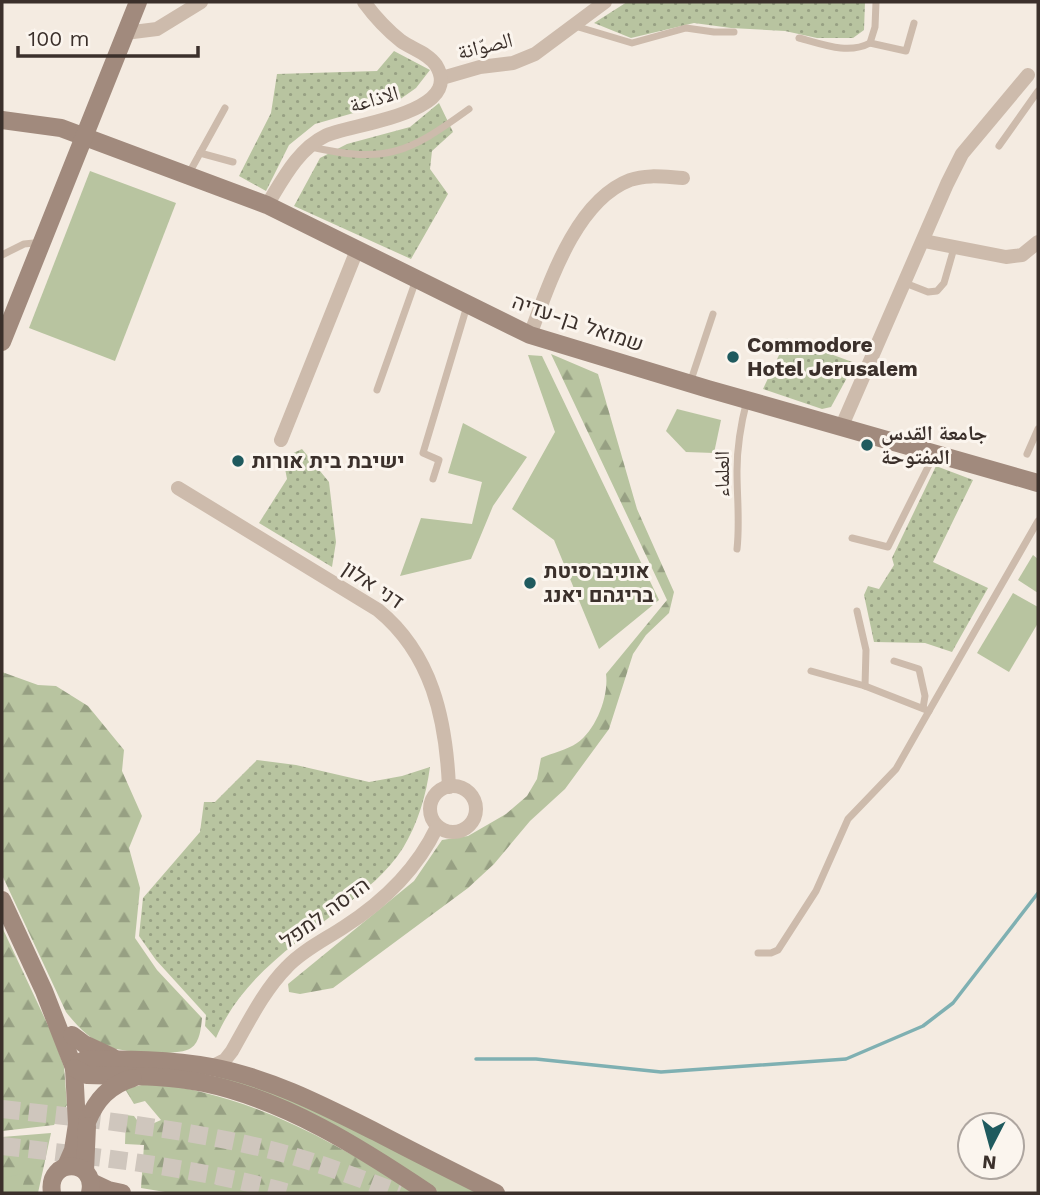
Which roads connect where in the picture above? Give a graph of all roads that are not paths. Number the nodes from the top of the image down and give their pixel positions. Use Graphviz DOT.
graph roads {
  1 [pos="138,2"];
  2 [pos="201,2"];
  3 [pos="364,2"];
  4 [pos="605,2"];
  5 [pos="876,2"];
  6 [pos="914,23"];
  7 [pos="573,26"];
  8 [pos="734,32"];
  9 [pos="125,33"];
  10 [pos="799,38"];
  11 [pos="870,43"];
  12 [pos="1028,75"];
  13 [pos="442,78"];
  14 [pos="1038,92"];
  15 [pos="225,108"];
  16 [pos="469,109"];
  17 [pos="2,120"];
  18 [pos="84,136"];
  19 [pos="309,146"];
  20 [pos="999,146"];
  21 [pos="200,153"];
  22 [pos="233,162"];
  23 [pos="188,175"];
  24 [pos="683,178"];
  25 [pos="267,205"];
  26 [pos="924,241"];
  27 [pos="1038,242"];
  28 [pos="955,247"];
  29 [pos="37,250"];
  30 [pos="357,250"];
  31 [pos="2,256"];
  32 [pos="416,280"];
  33 [pos="905,282"];
  34 [pos="467,306"];
  35 [pos="713,314"];
  36 [pos="530,335"];
  37 [pos="2,342"];
  38 [pos="690,383"];
  39 [pos="377,390"];
  40 [pos="747,400"];
  41 [pos="841,428"];
  42 [pos="1038,429"];
  43 [pos="281,440"];
  44 [pos="1027,454"];
  45 [pos="934,455"];
  46 [pos="433,479"];
  47 [pos="1038,484"];
  48 [pos="178,488"];
  49 [pos="1038,521"];
  50 [pos="852,538"];
  51 [pos="737,549"];
  52 [pos="857,611"];
  53 [pos="894,661"];
  54 [pos="811,671"];
  55 [pos="865,686"];
  56 [pos="926,710"];
  57 [pos="449,786"];
  58 [pos="438,827"];
  59 [pos="2,900"];
  60 [pos="758,953"];
  61 [pos="44,991"];
  62 [pos="72,1035"];
  63 [pos="240,1035"];
  64 [pos="119,1059"];
  65 [pos="211,1067"];
  66 [pos="82,1068"];
  67 [pos="140,1076"];
  68 [pos="263,1082"];
  69 [pos="88,1122"];
  70 [pos="66,1167"];
  71 [pos="89,1182"];
  72 [pos="52,1193"];
  73 [pos="122,1193"];
  74 [pos="428,1193"];
  75 [pos="495,1193"];
  1 -- 9 [label="street"];
  2 -- 9 [label="street"];
  3 -- 13 [label="street"];
  4 -- 7 [label="street, الصوّانة"];
  5 -- 11 [label="lane"];
  6 -- 11 [label="lane"];
  7 -- 8 [label="lane"];
  7 -- 13 [label="street, الصوّانة"];
  9 -- 18 [label="street"];
  10 -- 11 [label="lane"];
  12 -- 26 [label="street"];
  13 -- 19 [label="street, الاذاعة"];
  14 -- 20 [label="lane"];
  15 -- 21 [label="lane"];
  16 -- 19 [label="lane"];
  17 -- 18 [label="street, שמואל בן-עדיה"];
  18 -- 23 [label="street, שמואל בן-עדיה"];
  18 -- 29 [label="street"];
  19 -- 25 [label="street, الاذاعة"];
  21 -- 22 [label="lane"];
  21 -- 23 [label="lane"];
  23 -- 25 [label="street, שמואל בן-עדיה"];
  24 -- 36 [label="street"];
  25 -- 30 [label="street, שמואל בן-עדיה"];
  26 -- 28 [label="street"];
  26 -- 33 [label="street"];
  27 -- 28 [label="street"];
  28 -- 33 [label="lane"];
  29 -- 31 [label="lane"];
  29 -- 37 [label="street"];
  30 -- 32 [label="street, שמואל בן-עדיה"];
  30 -- 43 [label="street"];
  32 -- 34 [label="street, שמואל בן-עדיה"];
  32 -- 39 [label="lane"];
  33 -- 41 [label="street"];
  34 -- 36 [label="street, שמואל בן-עדיה"];
  34 -- 46 [label="lane"];
  35 -- 38 [label="lane"];
  36 -- 38 [label="street, שמואל בן-עדיה"];
  38 -- 40 [label="street, שמואל בן-עדיה"];
  40 -- 41 [label="street, שמואל בן-עדיה"];
  40 -- 51 [label="lane, العلماء"];
  41 -- 45 [label="street, שמואל בן-עדיה"];
  42 -- 44 [label="lane"];
  45 -- 47 [label="street, שמואל בן-עדיה"];
  45 -- 50 [label="lane"];
  48 -- 57 [label="street, דני אלון"];
  49 -- 56 [label="lane"];
  52 -- 55 [label="lane"];
  53 -- 56 [label="lane"];
  54 -- 55 [label="lane"];
  55 -- 56 [label="lane"];
  56 -- 60 [label="lane"];
  57 -- 58 [label="street"];
  57 -- 58 [label="street"];
  58 -- 63 [label="street, הדסה למפל"];
  59 -- 61 [label="street"];
  61 -- 62 [label="street"];
  61 -- 66 [label="street"];
  62 -- 64 [label="street"];
  62 -- 66 [label="street"];
  63 -- 65 [label="street, הדסה למפל"];
  63 -- 68 [label="street"];
  64 -- 65 [label="street"];
  64 -- 66 [label="street"];
  65 -- 68 [label="street"];
  66 -- 67 [label="street"];
  66 -- 69 [label="street"];
  66 -- 70 [label="street"];
  67 -- 69 [label="street"];
  67 -- 74 [label="street"];
  68 -- 75 [label="street"];
  69 -- 71 [label="street"];
  70 -- 71 [label="street"];
  70 -- 72 [label="street"];
  71 -- 73 [label="street"];
}
